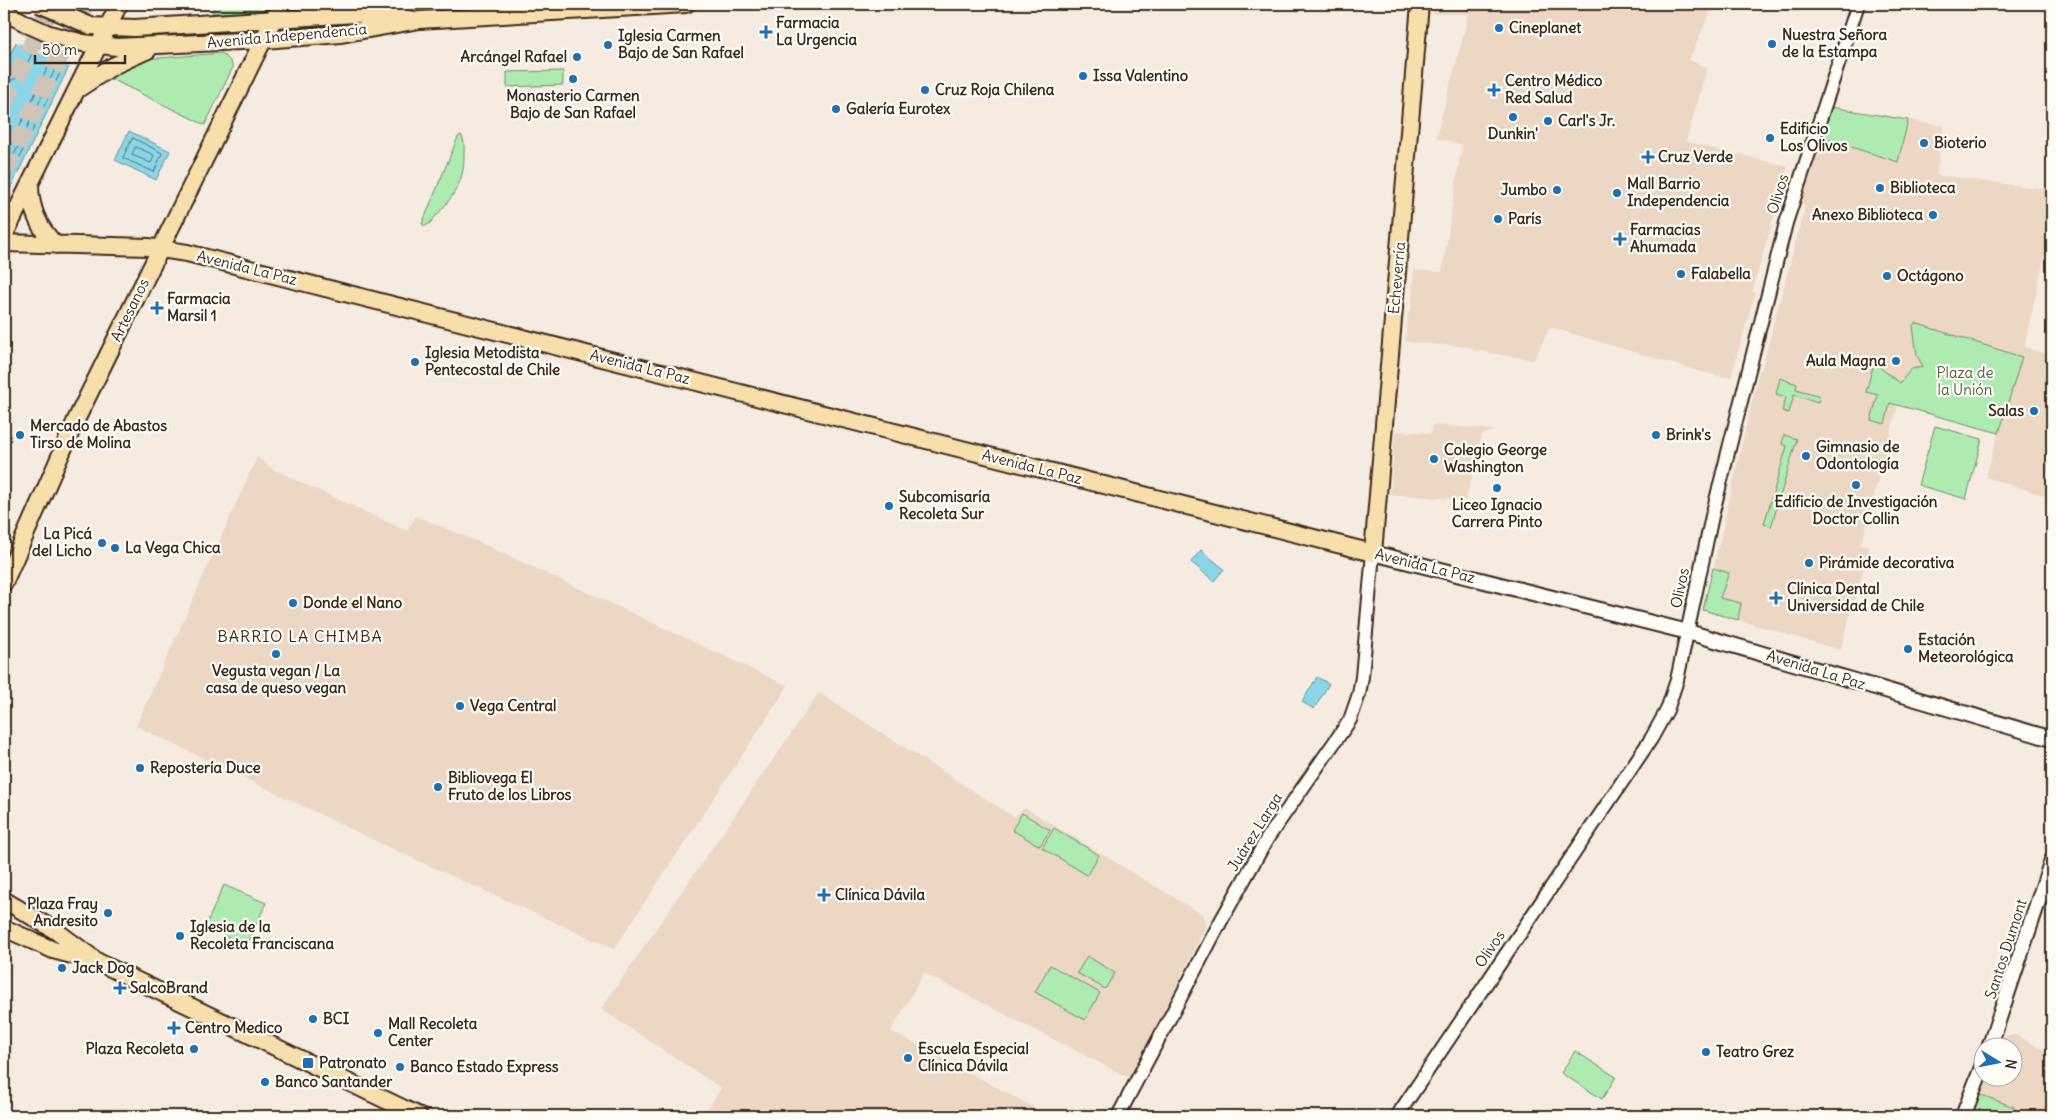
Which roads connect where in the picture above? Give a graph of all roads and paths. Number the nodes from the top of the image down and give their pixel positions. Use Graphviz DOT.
graph roads {
  1 [pos="39,4"];
  2 [pos="119,4"];
  3 [pos="281,4"];
  4 [pos="686,4"];
  5 [pos="1420,4"];
  6 [pos="1858,4"];
  7 [pos="7,14"];
  8 [pos="272,20"];
  9 [pos="419,20"];
  10 [pos="99,27"];
  11 [pos="263,40"];
  12 [pos="90,45"];
  13 [pos="162,46"];
  14 [pos="76,90"];
  15 [pos="30,184"];
  16 [pos="4,236"];
  17 [pos="4,243"];
  18 [pos="56,245"];
  19 [pos="160,248"];
  20 [pos="1374,553"];
  21 [pos="4,583"];
  22 [pos="1688,632"];
  23 [pos="2052,739"];
  24 [pos="2052,860"];
  25 [pos="4,900"];
  26 [pos="4,928"];
  27 [pos="98,962"];
  28 [pos="1992,1038"];
  29 [pos="1974,1088"];
  30 [pos="419,1116"];
  31 [pos="1118,1116"];
  32 [pos="1397,1116"];
  33 [pos="1963,1116"];
  1 -- 10 [label="main road, Avenida Independencia, bridge"];
  2 -- 10 [label="main road"];
  3 -- 8 [label="main road, Artesanos"];
  4 -- 9 [label="main road, Avenida Independencia"];
  5 -- 20 [label="main road, Echeverría"];
  6 -- 22 [label="street, Olivos"];
  7 -- 12 [label="main road, Avenida Independencia, bridge"];
  8 -- 9 [label="main road, Avenida Independencia"];
  8 -- 10 [label="main road, Avenida Independencia"];
  8 -- 11 [label="main road, Artesanos"];
  9 -- 11 [label="main road, Avenida Independencia"];
  10 -- 12 [label="main road"];
  11 -- 13 [label="main road, Avenida Independencia"];
  11 -- 19 [label="main road, Artesanos"];
  12 -- 13 [label="main road, Avenida Independencia"];
  12 -- 14 [label="main road"];
  13 -- 14 [label="main road"];
  14 -- 15 [label="main road"];
  15 -- 16 [label="main road"];
  15 -- 18 [label="main road"];
  17 -- 18 [label="main road, Avenida La Paz"];
  18 -- 19 [label="main road, Avenida La Paz"];
  19 -- 20 [label="main road, Avenida La Paz"];
  19 -- 21 [label="main road, Artesanos"];
  20 -- 22 [label="main road, Avenida La Paz"];
  20 -- 31 [label="street, Juárez Larga"];
  22 -- 23 [label="main road, Avenida La Paz"];
  22 -- 32 [label="street, Olivos"];
  24 -- 28 [label="main road, Santos Dumont"];
  25 -- 27 [label="main road"];
  26 -- 27 [label="main road"];
  27 -- 30 [label="main road"];
  29 -- 33 [label="main road"];
}
